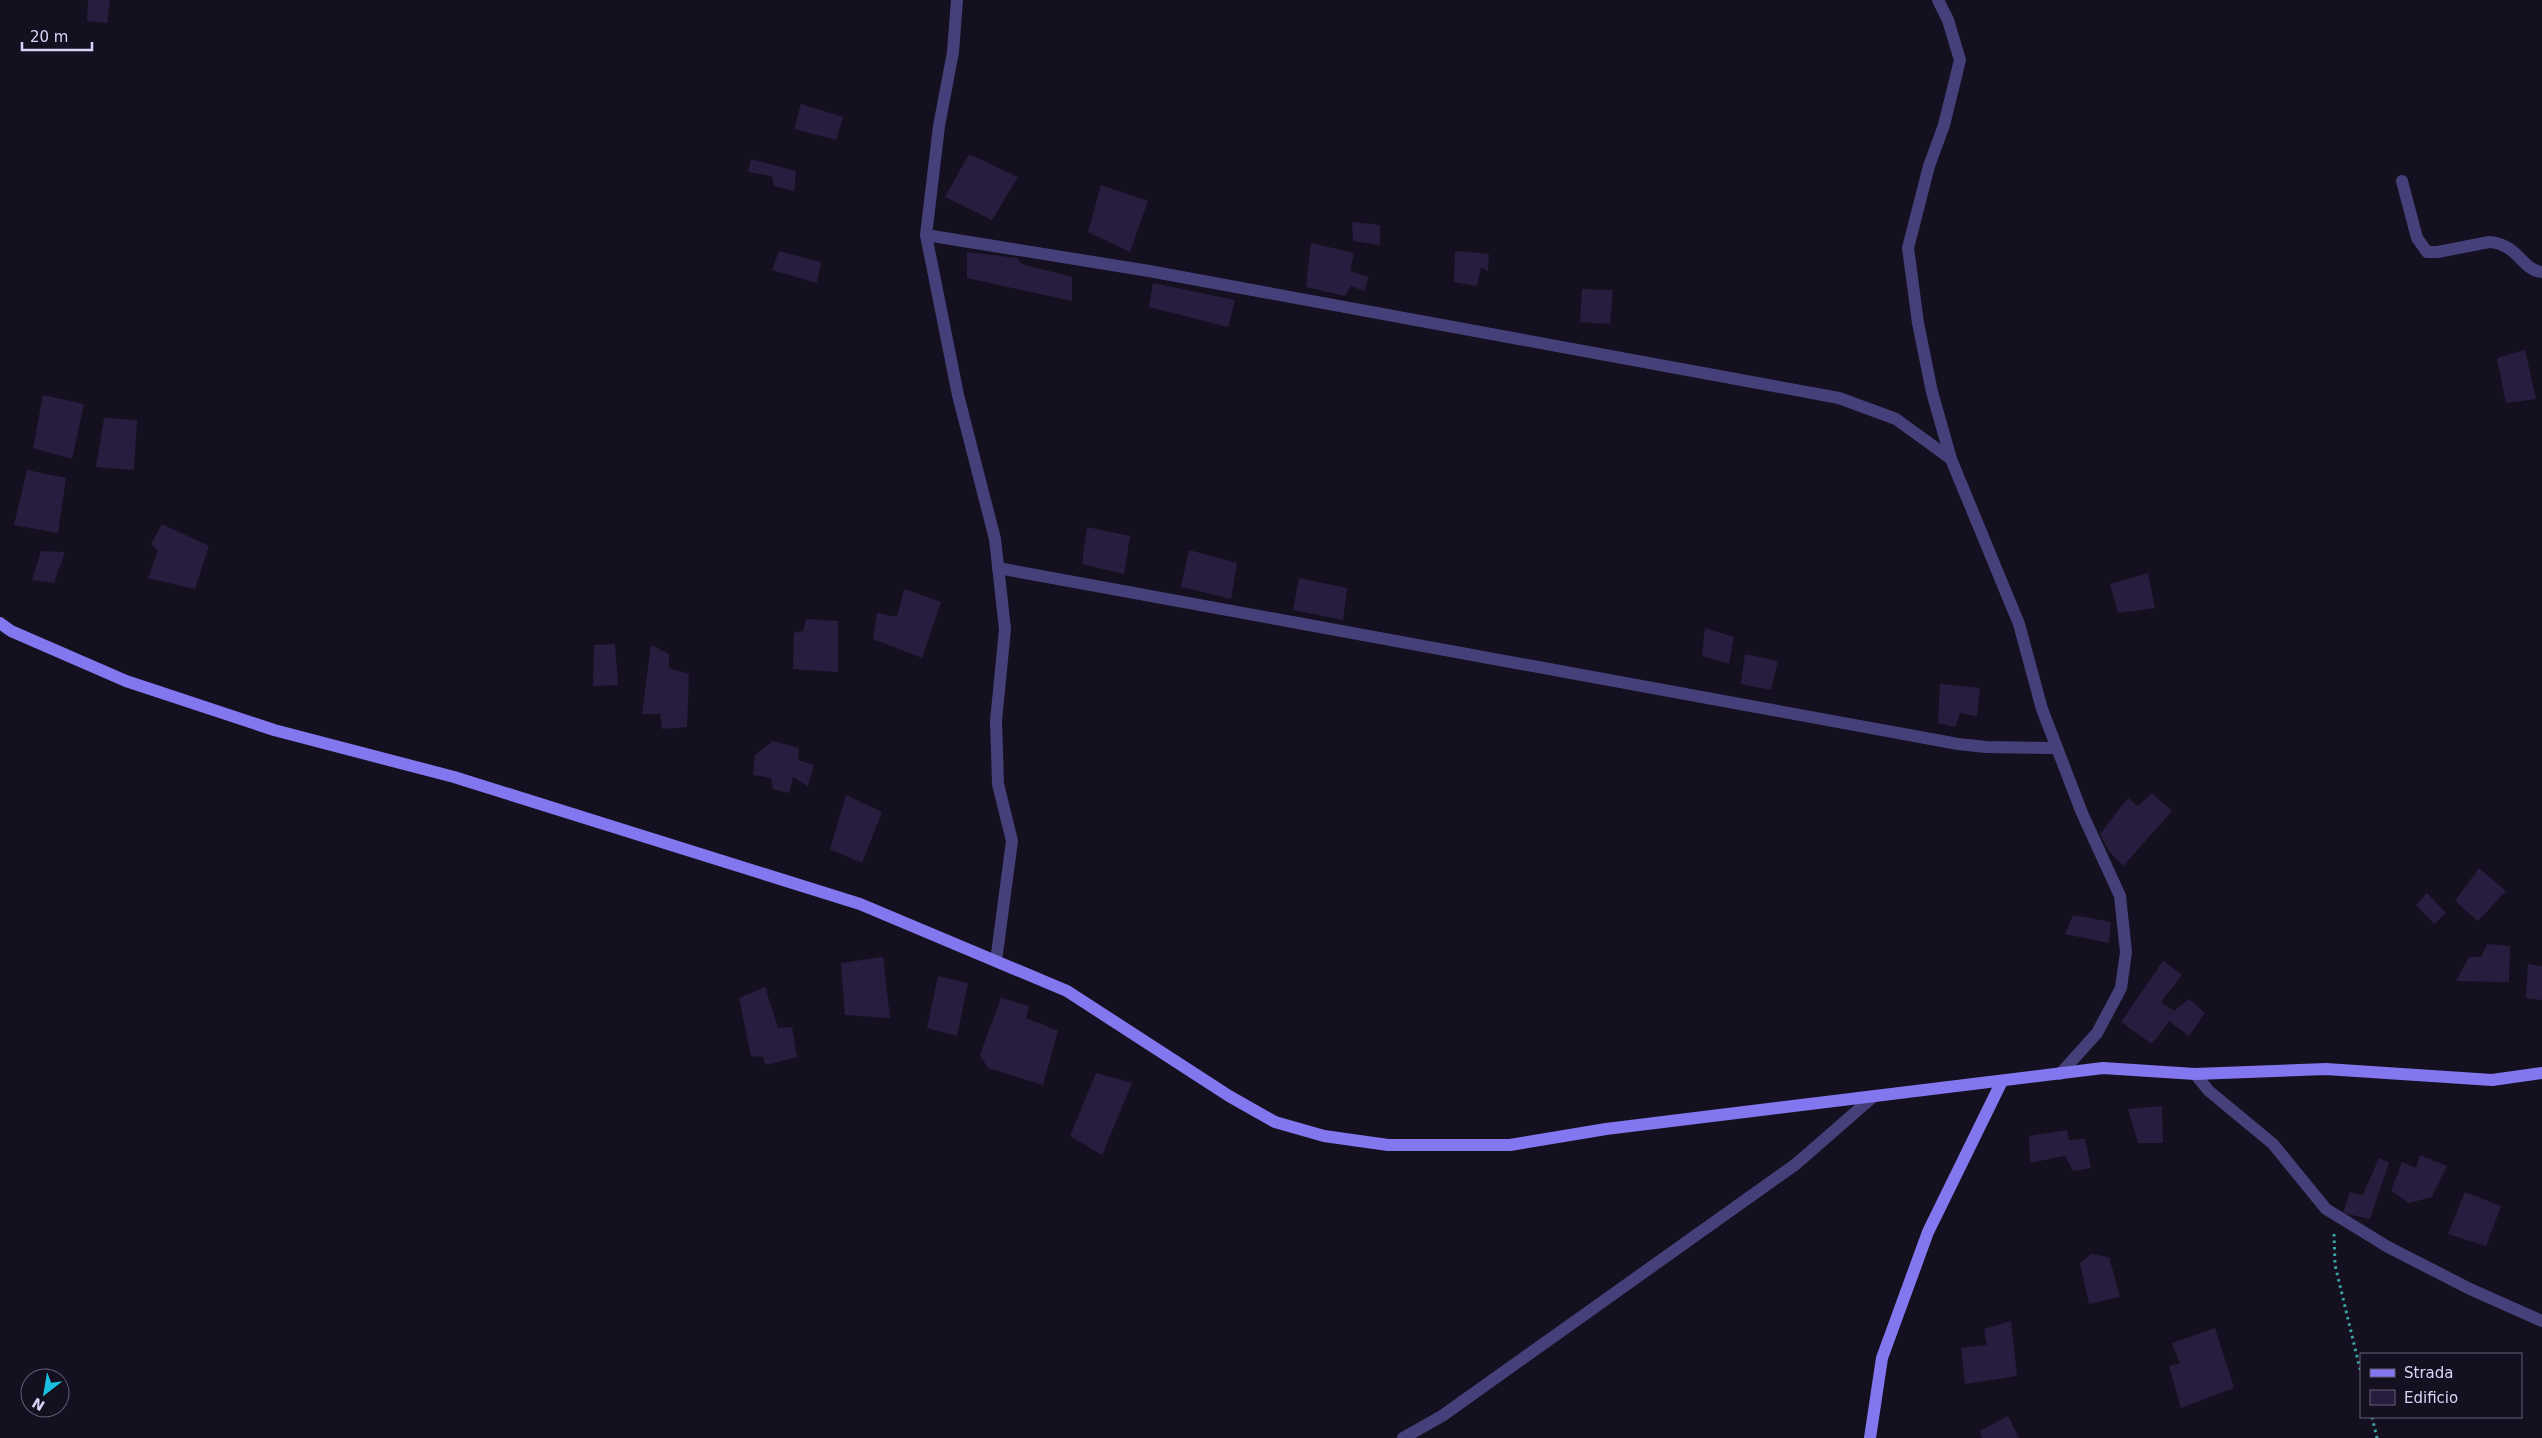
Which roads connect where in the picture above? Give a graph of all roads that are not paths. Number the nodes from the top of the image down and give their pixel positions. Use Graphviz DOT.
graph roads {
  1 [pos="957,0"];
  2 [pos="1938,0"];
  3 [pos="2402,181"];
  4 [pos="926,235"];
  5 [pos="2542,272"];
  6 [pos="1951,459"];
  7 [pos="998,568"];
  8 [pos="0,623"];
  9 [pos="2057,748"];
  10 [pos="996,960"];
  11 [pos="2542,1073"];
  12 [pos="2060,1074"];
  13 [pos="2195,1074"];
  14 [pos="2002,1081"];
  15 [pos="1874,1096"];
  16 [pos="2542,1321"];
  17 [pos="1403,1438"];
  18 [pos="1870,1438"];
  1 -- 4 [label="street"];
  2 -- 6 [label="street"];
  3 -- 5 [label="street"];
  4 -- 6 [label="street"];
  4 -- 7 [label="street"];
  6 -- 9 [label="street"];
  7 -- 9 [label="street"];
  7 -- 10 [label="street"];
  8 -- 10 [label="main road"];
  9 -- 12 [label="street"];
  10 -- 15 [label="main road"];
  11 -- 13 [label="main road"];
  12 -- 13 [label="main road"];
  12 -- 14 [label="main road"];
  13 -- 16 [label="street"];
  14 -- 15 [label="main road"];
  14 -- 18 [label="main road"];
  15 -- 17 [label="street"];
}
